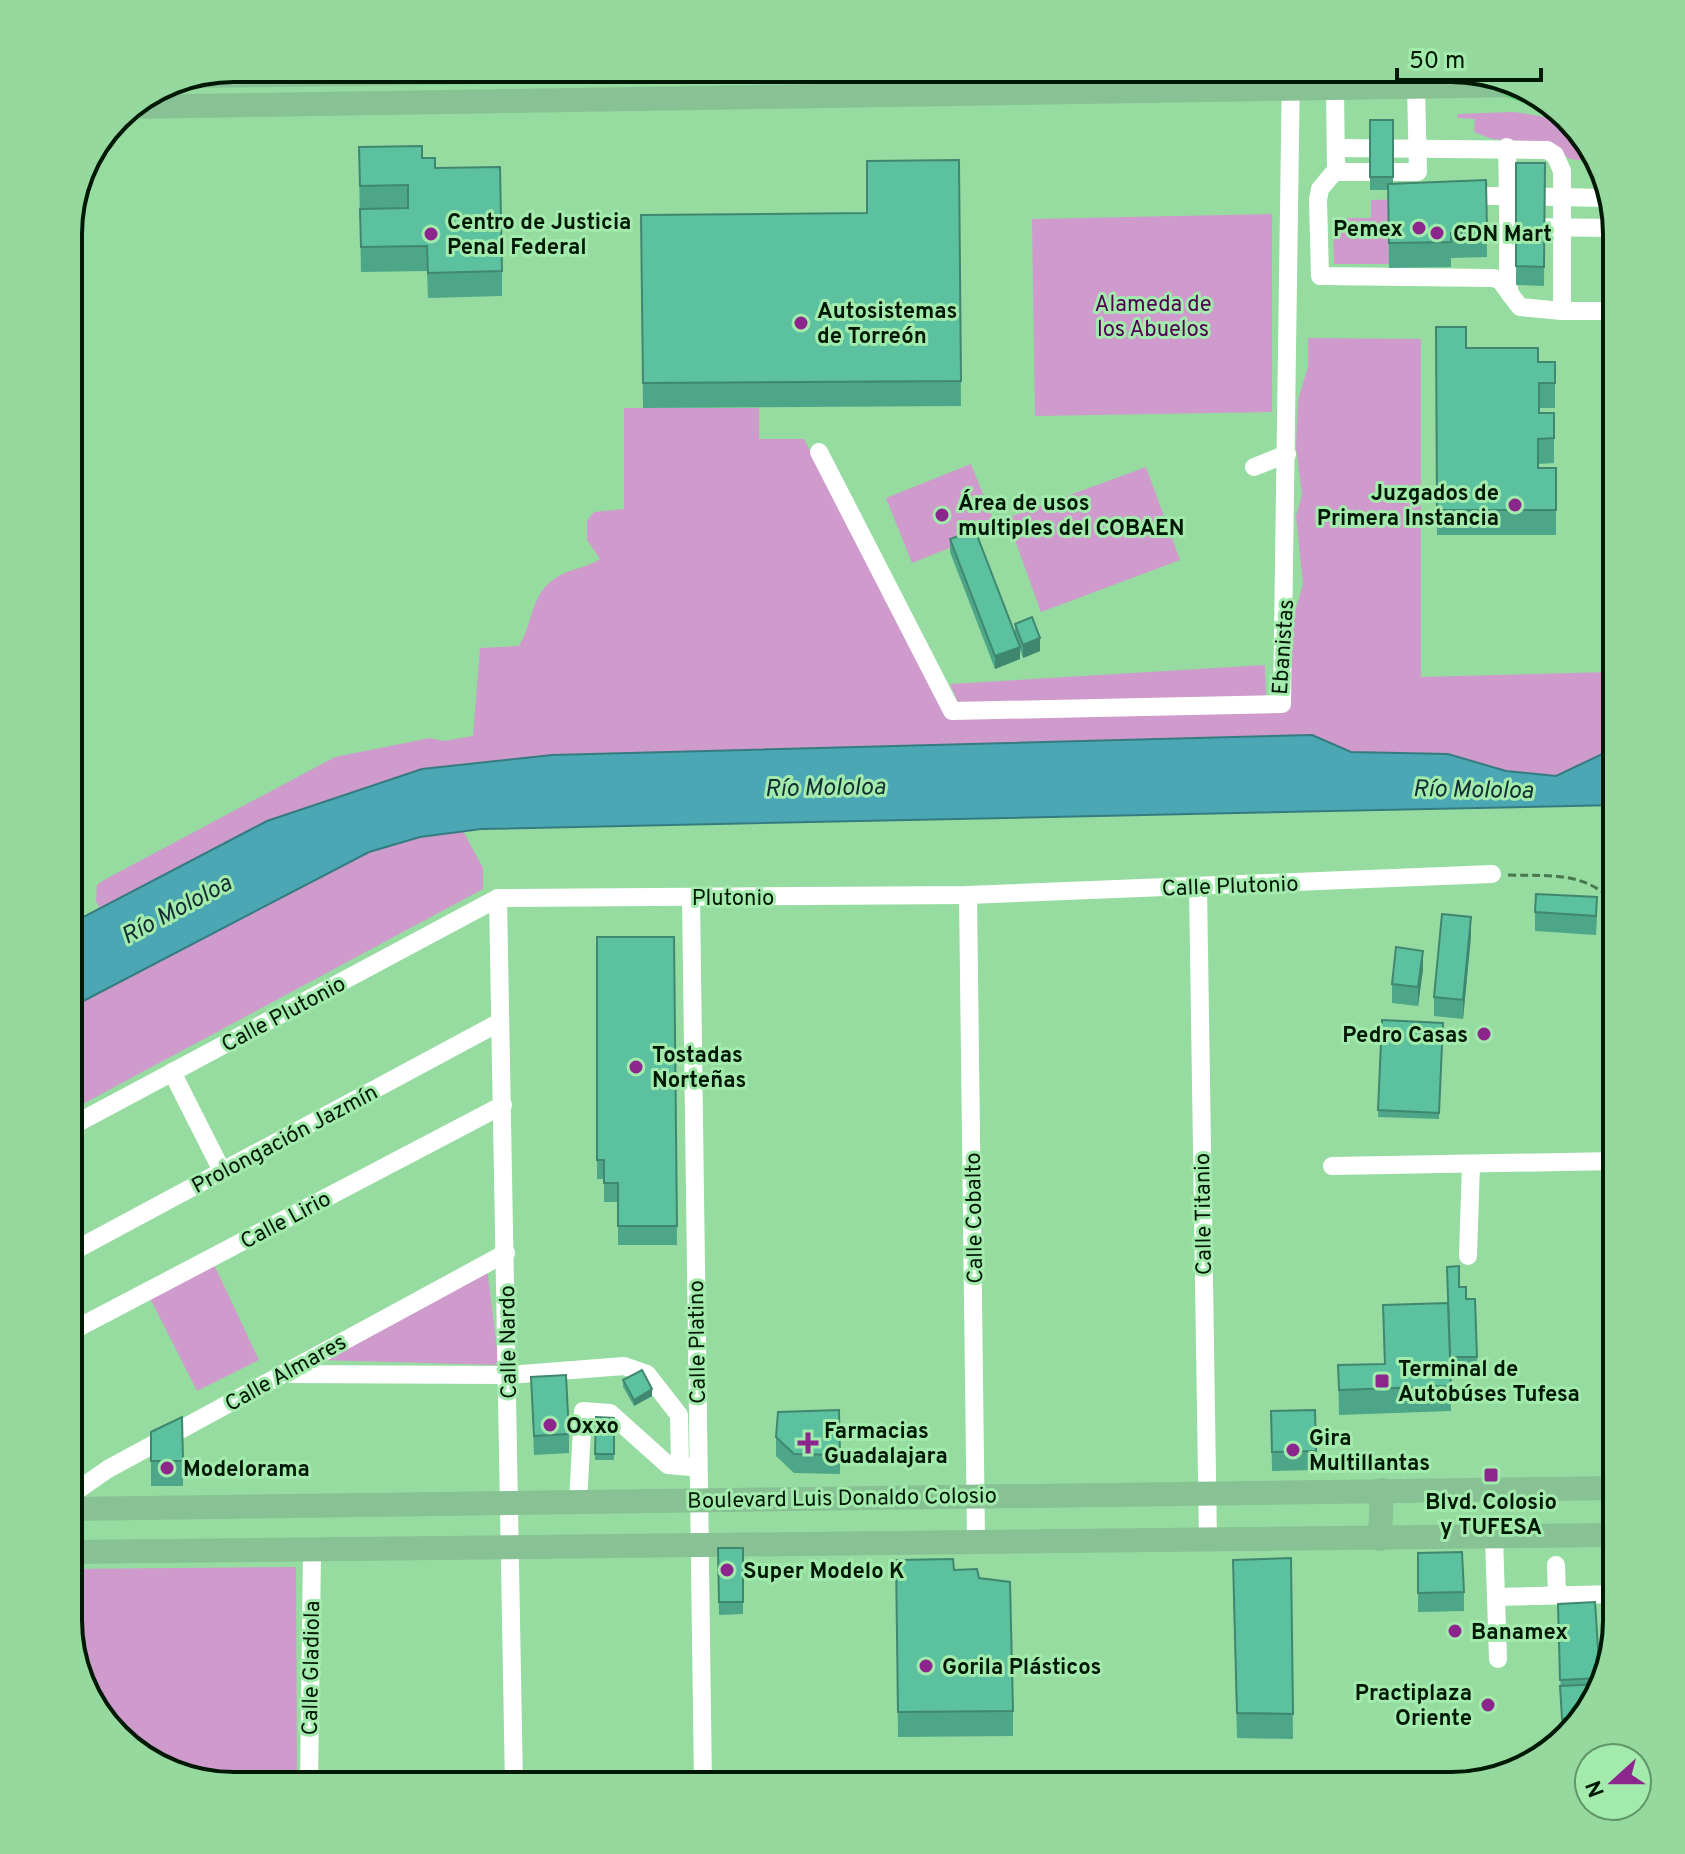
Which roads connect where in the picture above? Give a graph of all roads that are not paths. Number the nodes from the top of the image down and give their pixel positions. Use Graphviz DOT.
graph roads {
  1 [pos="944,82"];
  2 [pos="1001,82"];
  3 [pos="1218,82"];
  4 [pos="1291,82"];
  5 [pos="1309,82"];
  6 [pos="1416,87"];
  7 [pos="1490,87"];
  8 [pos="1335,88"];
  9 [pos="1018,93"];
  10 [pos="920,94"];
  11 [pos="152,107"];
  12 [pos="1418,147"];
  13 [pos="1507,147"];
  14 [pos="1336,156"];
  15 [pos="1418,172"];
  16 [pos="1423,192"];
  17 [pos="1508,196"];
  18 [pos="1445,197"];
  19 [pos="1563,197"];
  20 [pos="1598,198"];
  21 [pos="1508,227"];
  22 [pos="1563,228"];
  23 [pos="1603,228"];
  24 [pos="1510,294"];
  25 [pos="1562,311"];
  26 [pos="1603,311"];
  27 [pos="819,452"];
  28 [pos="1287,454"];
  29 [pos="1254,467"];
  30 [pos="1492,874"];
  31 [pos="1198,886"];
  32 [pos="968,895"];
  33 [pos="691,897"];
  34 [pos="498,898"];
  35 [pos="500,1022"];
  36 [pos="172,1072"];
  37 [pos="503,1105"];
  38 [pos="82,1120"];
  39 [pos="1603,1161"];
  40 [pos="1471,1164"];
  41 [pos="1332,1166"];
  42 [pos="222,1171"];
  43 [pos="82,1246"];
  44 [pos="506,1253"];
  45 [pos="1468,1256"];
  46 [pos="82,1326"];
  47 [pos="279,1374"];
  48 [pos="508,1375"];
  49 [pos="689,1467"];
  50 [pos="82,1487"];
  51 [pos="1603,1488"];
  52 [pos="1382,1490"];
  53 [pos="1206,1493"];
  54 [pos="977,1495"];
  55 [pos="698,1498"];
  56 [pos="578,1501"];
  57 [pos="509,1503"];
  58 [pos="82,1509"];
  59 [pos="1603,1535"];
  60 [pos="1494,1537"];
  61 [pos="1380,1539"];
  62 [pos="976,1541"];
  63 [pos="1208,1542"];
  64 [pos="699,1544"];
  65 [pos="509,1548"];
  66 [pos="312,1550"];
  67 [pos="82,1552"];
  68 [pos="1556,1565"];
  69 [pos="1603,1594"];
  70 [pos="1557,1595"];
  71 [pos="1496,1597"];
  72 [pos="1498,1659"];
  73 [pos="309,1772"];
  74 [pos="514,1772"];
  75 [pos="703,1772"];
  1 -- 10 [label="main road"];
  2 -- 9 [label="main road"];
  3 -- 9 [label="main road"];
  4 -- 28 [label="street, Ebanistas"];
  5 -- 8 [label="main road"];
  6 -- 7 [label="main road"];
  6 -- 8 [label="main road"];
  6 -- 12 [label="street"];
  8 -- 14 [label="street"];
  9 -- 10 [label="main road"];
  10 -- 11 [label="main road"];
  12 -- 13 [label="street"];
  12 -- 14 [label="street"];
  12 -- 15 [label="street"];
  13 -- 17 [label="street"];
  13 -- 19 [label="street"];
  14 -- 15 [label="street"];
  14 -- 24 [label="street"];
  15 -- 16 [label="street"];
  17 -- 18 [label="street"];
  17 -- 19 [label="street"];
  17 -- 21 [label="street"];
  19 -- 20 [label="street"];
  19 -- 22 [label="street"];
  21 -- 22 [label="street"];
  21 -- 24 [label="street"];
  22 -- 23 [label="street"];
  22 -- 25 [label="street"];
  24 -- 25 [label="street"];
  25 -- 26 [label="street"];
  27 -- 28 [label="street, Ebanistas"];
  28 -- 29 [label="street"];
  30 -- 31 [label="street, Calle Plutonio"];
  31 -- 32 [label="street, Calle Plutonio"];
  31 -- 53 [label="street, Calle Titanio"];
  32 -- 33 [label="street, Plutonio"];
  32 -- 54 [label="street, Calle Cobalto"];
  33 -- 34 [label="street, Plutonio"];
  33 -- 49 [label="street, Calle Platino"];
  34 -- 35 [label="street, Calle Nardo"];
  34 -- 36 [label="street, Calle Plutonio"];
  35 -- 37 [label="street, Calle Nardo"];
  35 -- 42 [label="street, Prolongación Jazmín"];
  36 -- 38 [label="street, Calle Plutonio"];
  36 -- 42 [label="street"];
  37 -- 44 [label="street, Calle Nardo"];
  37 -- 46 [label="street, Calle Lirio"];
  39 -- 40 [label="street"];
  40 -- 41 [label="street"];
  40 -- 45 [label="street"];
  42 -- 43 [label="street, Prolongación Jazmín"];
  44 -- 47 [label="street, Calle Almares"];
  44 -- 48 [label="street, Calle Nardo"];
  47 -- 48 [label="street"];
  47 -- 50 [label="street, Calle Almares"];
  48 -- 49 [label="street"];
  48 -- 57 [label="street, Calle Nardo"];
  49 -- 55 [label="street, Calle Platino"];
  49 -- 56 [label="street"];
  51 -- 52 [label="main road, Boulevard Luis Donaldo Colosio"];
  52 -- 53 [label="main road, Boulevard Luis Donaldo Colosio"];
  52 -- 61 [label="main road"];
  53 -- 54 [label="main road, Boulevard Luis Donaldo Colosio"];
  53 -- 63 [label="street, Calle Titanio"];
  54 -- 55 [label="main road, Boulevard Luis Donaldo Colosio"];
  54 -- 62 [label="street, Calle Cobalto"];
  55 -- 56 [label="main road, Boulevard Luis Donaldo Colosio"];
  55 -- 64 [label="street, Calle Platino"];
  56 -- 57 [label="main road, Boulevard Luis Donaldo Colosio"];
  57 -- 58 [label="main road, Boulevard Luis Donaldo Colosio"];
  57 -- 65 [label="street, Calle Nardo"];
  59 -- 60 [label="main road, Boulevard Luis Donaldo Colosio"];
  60 -- 61 [label="main road, Boulevard Luis Donaldo Colosio"];
  60 -- 71 [label="street"];
  61 -- 63 [label="main road, Boulevard Luis Donaldo Colosio"];
  62 -- 63 [label="main road, Boulevard Luis Donaldo Colosio"];
  62 -- 64 [label="main road, Boulevard Luis Donaldo Colosio"];
  64 -- 65 [label="main road, Boulevard Luis Donaldo Colosio"];
  64 -- 75 [label="street, Calle Platino"];
  65 -- 66 [label="main road, Boulevard Luis Donaldo Colosio"];
  65 -- 74 [label="street, Calle Nardo"];
  66 -- 67 [label="main road, Boulevard Luis Donaldo Colosio"];
  66 -- 73 [label="street, Calle Gladiola"];
  68 -- 70 [label="street"];
  69 -- 70 [label="street"];
  70 -- 71 [label="street"];
  71 -- 72 [label="street"];
}
